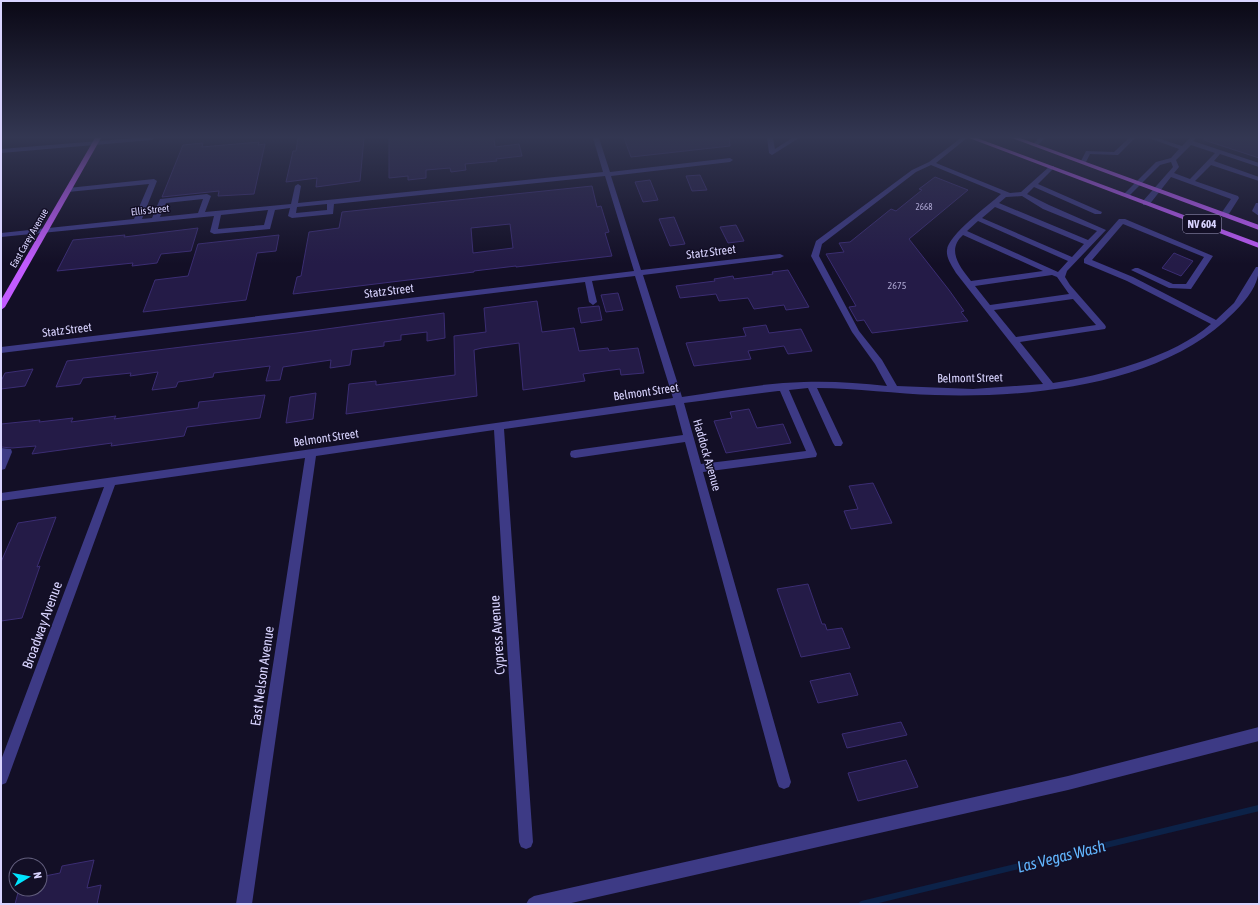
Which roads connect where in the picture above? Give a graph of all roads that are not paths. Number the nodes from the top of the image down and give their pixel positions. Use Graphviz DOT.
graph roads {
  1 [pos="73,180"];
  2 [pos="546,180"];
  3 [pos="610,180"];
  4 [pos="900,180"];
  5 [pos="974,180"];
  6 [pos="1038,180"];
  7 [pos="1087,180"];
  8 [pos="1131,180"];
  9 [pos="1142,180"];
  10 [pos="1165,180"];
  11 [pos="1186,180"];
  12 [pos="1191,182"];
  13 [pos="1139,183"];
  14 [pos="1034,184"];
  15 [pos="298,186"];
  16 [pos="68,190"];
  17 [pos="1156,190"];
  18 [pos="1022,194"];
  19 [pos="1009,195"];
  20 [pos="1127,195"];
  21 [pos="331,202"];
  22 [pos="1146,203"];
  23 [pos="994,204"];
  24 [pos="1259,205"];
  25 [pos="294,206"];
  26 [pos="272,208"];
  27 [pos="1098,212"];
  28 [pos="218,213"];
  29 [pos="1259,214"];
  30 [pos="201,215"];
  31 [pos="1224,215"];
  32 [pos="977,218"];
  33 [pos="155,220"];
  34 [pos="137,222"];
  35 [pos="1259,228"];
  36 [pos="45,231"];
  37 [pos="962,232"];
  38 [pos="1,235"];
  39 [pos="1089,243"];
  40 [pos="1259,246"];
  41 [pos="780,256"];
  42 [pos="1073,260"];
  43 [pos="1259,268"];
  44 [pos="1135,270"];
  45 [pos="639,273"];
  46 [pos="1058,274"];
  47 [pos="588,279"];
  48 [pos="970,284"];
  49 [pos="1075,296"];
  50 [pos="593,302"];
  51 [pos="1,307"];
  52 [pos="989,308"];
  53 [pos="1217,324"];
  54 [pos="1014,340"];
  55 [pos="1,350"];
  56 [pos="811,385"];
  57 [pos="1050,386"];
  58 [pos="783,387"];
  59 [pos="894,390"];
  60 [pos="678,400"];
  61 [pos="499,426"];
  62 [pos="688,438"];
  63 [pos="838,443"];
  64 [pos="1,452"];
  65 [pos="311,453"];
  66 [pos="574,454"];
  67 [pos="1,466"];
  68 [pos="697,469"];
  69 [pos="111,482"];
  70 [pos="1,497"];
  71 [pos="1259,734"];
  72 [pos="1,778"];
  73 [pos="784,782"];
  74 [pos="526,842"];
  75 [pos="244,904"];
  76 [pos="534,904"];
  1 -- 16 [label="main road, East Carey Avenue"];
  2 -- 21 [label="street, Ellis Street"];
  3 -- 45 [label="street, Haddock Avenue"];
  4 -- 59 [label="street"];
  5 -- 19 [label="street"];
  6 -- 14 [label="street"];
  7 -- 20 [label="main road, NV 604"];
  8 -- 13 [label="main road, NV 604"];
  9 -- 13 [label="street"];
  10 -- 17 [label="street"];
  11 -- 12 [label="street"];
  12 -- 31 [label="street"];
  13 -- 17 [label="main road, NV 604"];
  13 -- 20 [label="street"];
  14 -- 18 [label="street"];
  14 -- 27 [label="street"];
  15 -- 25 [label="street"];
  16 -- 34 [label="street"];
  16 -- 36 [label="main road, East Carey Avenue"];
  17 -- 22 [label="street"];
  17 -- 31 [label="main road, NV 604"];
  18 -- 19 [label="street"];
  18 -- 39 [label="street"];
  19 -- 23 [label="street"];
  20 -- 22 [label="main road, NV 604"];
  21 -- 25 [label="street, Ellis Street"];
  21 -- 25 [label="street"];
  22 -- 40 [label="main road, NV 604"];
  23 -- 32 [label="street"];
  23 -- 39 [label="street"];
  24 -- 29 [label="street"];
  25 -- 26 [label="street, Ellis Street"];
  26 -- 28 [label="street, Ellis Street"];
  26 -- 28 [label="street"];
  28 -- 30 [label="street, Ellis Street"];
  30 -- 33 [label="street, Ellis Street"];
  30 -- 33 [label="street"];
  31 -- 35 [label="main road, NV 604"];
  32 -- 37 [label="street"];
  32 -- 42 [label="street"];
  33 -- 34 [label="street, Ellis Street"];
  34 -- 36 [label="street, Ellis Street"];
  36 -- 38 [label="street, Ellis Street"];
  36 -- 51 [label="main road, East Carey Avenue"];
  37 -- 46 [label="street"];
  37 -- 48 [label="street"];
  39 -- 42 [label="street"];
  41 -- 45 [label="street, Statz Street"];
  42 -- 46 [label="street"];
  43 -- 53 [label="street, Belmont Street"];
  44 -- 53 [label="street"];
  45 -- 47 [label="street, Statz Street"];
  45 -- 60 [label="street, Haddock Avenue"];
  46 -- 48 [label="street"];
  46 -- 49 [label="street"];
  47 -- 50 [label="street"];
  47 -- 55 [label="street, Statz Street"];
  48 -- 52 [label="street"];
  49 -- 52 [label="street"];
  49 -- 54 [label="street"];
  52 -- 54 [label="street"];
  53 -- 57 [label="street, Belmont Street"];
  54 -- 57 [label="street"];
  56 -- 58 [label="street, Belmont Street"];
  56 -- 59 [label="street, Belmont Street"];
  56 -- 63 [label="street"];
  57 -- 59 [label="street, Belmont Street"];
  58 -- 60 [label="street, Belmont Street"];
  58 -- 68 [label="street"];
  60 -- 61 [label="street, Belmont Street"];
  60 -- 62 [label="street, Haddock Avenue"];
  61 -- 65 [label="street, Belmont Street"];
  61 -- 74 [label="street, Cypress Avenue"];
  62 -- 66 [label="street"];
  62 -- 68 [label="street, Haddock Avenue"];
  64 -- 67 [label="street"];
  65 -- 69 [label="street, Belmont Street"];
  65 -- 75 [label="street, East Nelson Avenue"];
  68 -- 73 [label="street, Haddock Avenue"];
  69 -- 70 [label="street, Belmont Street"];
  69 -- 72 [label="street, Broadway Avenue"];
  71 -- 76 [label="street"];
}
